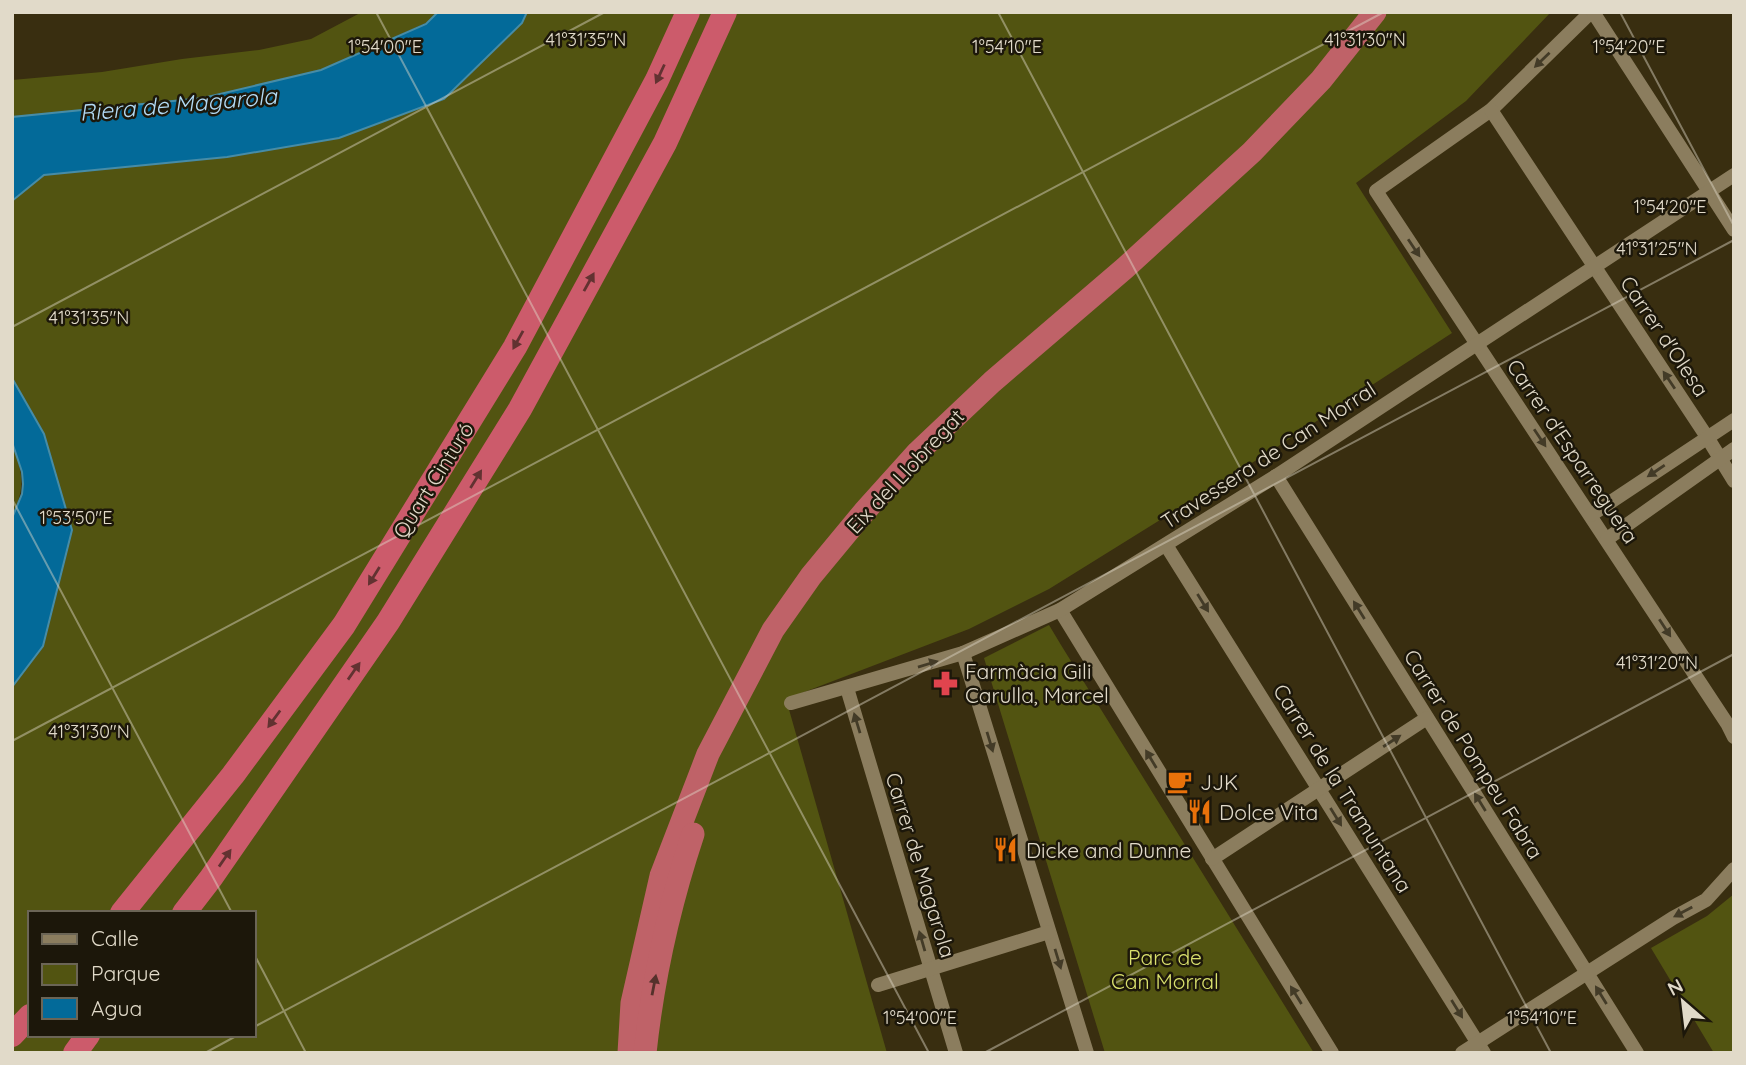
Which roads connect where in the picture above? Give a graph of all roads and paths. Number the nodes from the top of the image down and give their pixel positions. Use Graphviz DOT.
graph roads {
  1 [pos="688,12"];
  2 [pos="725,12"];
  3 [pos="1375,12"];
  4 [pos="1390,12"];
  5 [pos="1592,12"];
  6 [pos="1491,110"];
  7 [pos="1734,175"];
  8 [pos="1708,192"];
  9 [pos="1734,230"];
  10 [pos="1594,268"];
  11 [pos="1478,345"];
  12 [pos="1734,419"];
  13 [pos="1707,437"];
  14 [pos="1734,449"];
  15 [pos="1719,459"];
  16 [pos="1276,476"];
  17 [pos="1734,481"];
  18 [pos="1591,515"];
  19 [pos="1607,539"];
  20 [pos="1167,545"];
  21 [pos="1060,610"];
  22 [pos="963,653"];
  23 [pos="847,688"];
  24 [pos="791,703"];
  25 [pos="1427,718"];
  26 [pos="1733,735"];
  27 [pos="1319,789"];
  28 [pos="1212,859"];
  29 [pos="1734,869"];
  30 [pos="124,911"];
  31 [pos="186,911"];
  32 [pos="1049,932"];
  33 [pos="930,968"];
  34 [pos="1587,973"];
  35 [pos="878,985"];
  36 [pos="28,1018"];
  37 [pos="12,1035"];
  38 [pos="87,1037"];
  39 [pos="1481,1048"];
  40 [pos="75,1053"];
  41 [pos="629,1053"];
  42 [pos="645,1053"];
  43 [pos="956,1053"];
  44 [pos="1087,1053"];
  45 [pos="1332,1053"];
  46 [pos="1462,1053"];
  47 [pos="1637,1053"];
  1 -- 30 [label="highway, Quart Cinturó, one-way"];
  31 -- 2 [label="highway, Quart Cinturó, one-way"];
  3 -- 41 [label="highway, Eix del Llobregat"];
  42 -- 4 [label="highway, Eix del Llobregat, one-way"];
  5 -- 6 [label="street, one-way"];
  5 -- 8 [label="street"];
  6 -- 10 [label="street, Carrer d'Olesa"];
  6 -- 11 [label="street, Carrer d'Esparreguera, one-way"];
  7 -- 8 [label="street, Travessera de Can Morral"];
  8 -- 9 [label="street"];
  8 -- 10 [label="street, Travessera de Can Morral"];
  10 -- 11 [label="street, Travessera de Can Morral"];
  13 -- 10 [label="street, Carrer d'Olesa, one-way"];
  11 -- 16 [label="street, Travessera de Can Morral"];
  11 -- 18 [label="street, Carrer d'Esparreguera, one-way"];
  12 -- 13 [label="street"];
  13 -- 15 [label="street, Carrer d'Olesa"];
  13 -- 18 [label="street, one-way"];
  14 -- 15 [label="street"];
  15 -- 17 [label="street, Carrer d'Olesa"];
  15 -- 19 [label="street"];
  16 -- 20 [label="street, Travessera de Can Morral"];
  25 -- 16 [label="street, Carrer de Pompeu Fabra, one-way"];
  18 -- 19 [label="street, Carrer d'Esparreguera"];
  19 -- 26 [label="street, Carrer d'Esparreguera, one-way"];
  20 -- 21 [label="street, Travessera de Can Morral"];
  20 -- 27 [label="street, Carrer de la Tramuntana, one-way"];
  21 -- 22 [label="street, Travessera de Can Morral"];
  28 -- 21 [label="street, one-way"];
  23 -- 22 [label="street, Travessera de Can Morral, one-way"];
  22 -- 32 [label="street, one-way"];
  23 -- 24 [label="street, Travessera de Can Morral"];
  33 -- 23 [label="street, Carrer de Magarola, one-way"];
  27 -- 25 [label="street, one-way"];
  34 -- 25 [label="street, Carrer de Pompeu Fabra, one-way"];
  27 -- 28 [label="street"];
  27 -- 39 [label="street, Carrer de la Tramuntana, one-way"];
  45 -- 28 [label="street, one-way"];
  29 -- 34 [label="street, one-way"];
  32 -- 33 [label="street"];
  32 -- 44 [label="street, one-way"];
  33 -- 35 [label="street"];
  33 -- 43 [label="street, Carrer de Magarola"];
  34 -- 39 [label="street"];
  47 -- 34 [label="street, Carrer de Pompeu Fabra, one-way"];
  36 -- 37 [label="highway"];
  38 -- 40 [label="highway"];
  39 -- 46 [label="street"];
}
